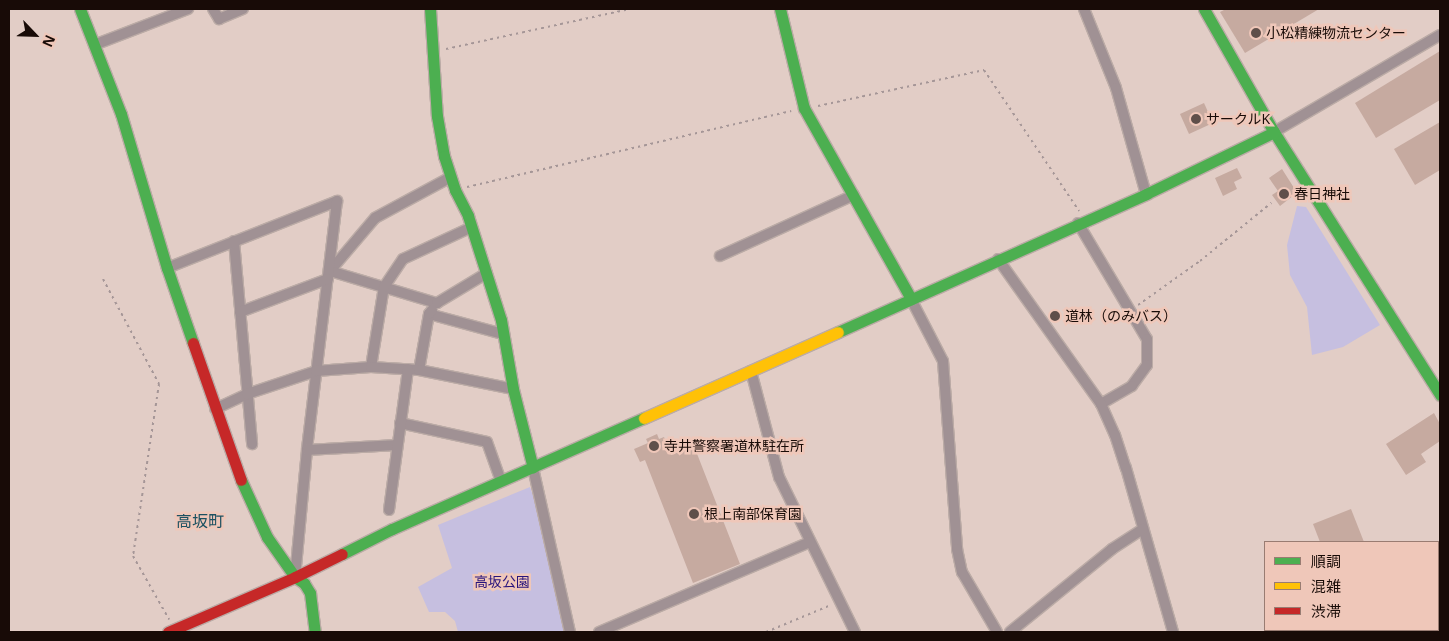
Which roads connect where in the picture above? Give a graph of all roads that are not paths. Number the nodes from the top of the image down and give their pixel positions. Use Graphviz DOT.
graph roads {
  1 [pos="80,9"];
  2 [pos="188,9"];
  3 [pos="213,9"];
  4 [pos="243,9"];
  5 [pos="430,9"];
  6 [pos="780,9"];
  7 [pos="1084,9"];
  8 [pos="1204,9"];
  9 [pos="1440,35"];
  10 [pos="94,45"];
  11 [pos="1274,132"];
  12 [pos="451,177"];
  13 [pos="1146,194"];
  14 [pos="854,195"];
  15 [pos="1081,221"];
  16 [pos="472,227"];
  17 [pos="234,241"];
  18 [pos="720,256"];
  19 [pos="998,259"];
  20 [pos="167,268"];
  21 [pos="487,272"];
  22 [pos="329,275"];
  23 [pos="384,288"];
  24 [pos="912,299"];
  25 [pos="437,303"];
  26 [pos="240,312"];
  27 [pos="429,314"];
  28 [pos="504,334"];
  29 [pos="371,367"];
  30 [pos="408,369"];
  31 [pos="419,370"];
  32 [pos="316,371"];
  33 [pos="751,371"];
  34 [pos="513,389"];
  35 [pos="247,394"];
  36 [pos="1440,396"];
  37 [pos="1101,404"];
  38 [pos="215,409"];
  39 [pos="400,423"];
  40 [pos="252,444"];
  41 [pos="397,445"];
  42 [pos="307,450"];
  43 [pos="533,468"];
  44 [pos="501,481"];
  45 [pos="389,510"];
  46 [pos="1143,529"];
  47 [pos="810,542"];
  48 [pos="295,577"];
  49 [pos="173,631"];
  50 [pos="315,632"];
  51 [pos="570,632"];
  52 [pos="599,632"];
  53 [pos="855,632"];
  54 [pos="997,632"];
  55 [pos="1010,632"];
  56 [pos="1173,632"];
  1 -- 10 [label="street"];
  2 -- 10 [label="street"];
  3 -- 4 [label="street"];
  5 -- 12 [label="street"];
  6 -- 14 [label="street"];
  7 -- 13 [label="street"];
  8 -- 11 [label="street"];
  9 -- 11 [label="street"];
  10 -- 20 [label="street"];
  11 -- 13 [label="street"];
  11 -- 36 [label="street"];
  12 -- 16 [label="street"];
  12 -- 22 [label="street"];
  13 -- 15 [label="street"];
  14 -- 18 [label="street"];
  14 -- 24 [label="street"];
  15 -- 19 [label="street"];
  15 -- 37 [label="street"];
  16 -- 21 [label="street"];
  16 -- 23 [label="street"];
  17 -- 20 [label="street"];
  17 -- 22 [label="street"];
  17 -- 26 [label="street"];
  19 -- 24 [label="street"];
  19 -- 37 [label="street"];
  20 -- 38 [label="street"];
  21 -- 25 [label="street"];
  21 -- 28 [label="street"];
  22 -- 23 [label="street"];
  22 -- 26 [label="street"];
  22 -- 32 [label="street"];
  23 -- 25 [label="street"];
  23 -- 29 [label="street"];
  24 -- 33 [label="street"];
  24 -- 54 [label="street"];
  25 -- 27 [label="street"];
  26 -- 35 [label="street"];
  27 -- 28 [label="street"];
  27 -- 31 [label="street"];
  28 -- 34 [label="street"];
  29 -- 30 [label="street"];
  29 -- 32 [label="street"];
  30 -- 31 [label="street"];
  30 -- 39 [label="street"];
  31 -- 34 [label="street"];
  32 -- 35 [label="street"];
  32 -- 42 [label="street"];
  33 -- 43 [label="street"];
  33 -- 47 [label="street"];
  34 -- 43 [label="street"];
  35 -- 38 [label="street"];
  35 -- 40 [label="street"];
  37 -- 46 [label="street"];
  38 -- 48 [label="street"];
  39 -- 41 [label="street"];
  39 -- 44 [label="street"];
  41 -- 42 [label="street"];
  41 -- 45 [label="street"];
  42 -- 48 [label="street"];
  43 -- 44 [label="street"];
  43 -- 51 [label="street"];
  44 -- 48 [label="street"];
  46 -- 55 [label="street"];
  46 -- 56 [label="street"];
  47 -- 52 [label="street"];
  47 -- 53 [label="street"];
  48 -- 49 [label="street"];
  48 -- 50 [label="street"];
}
